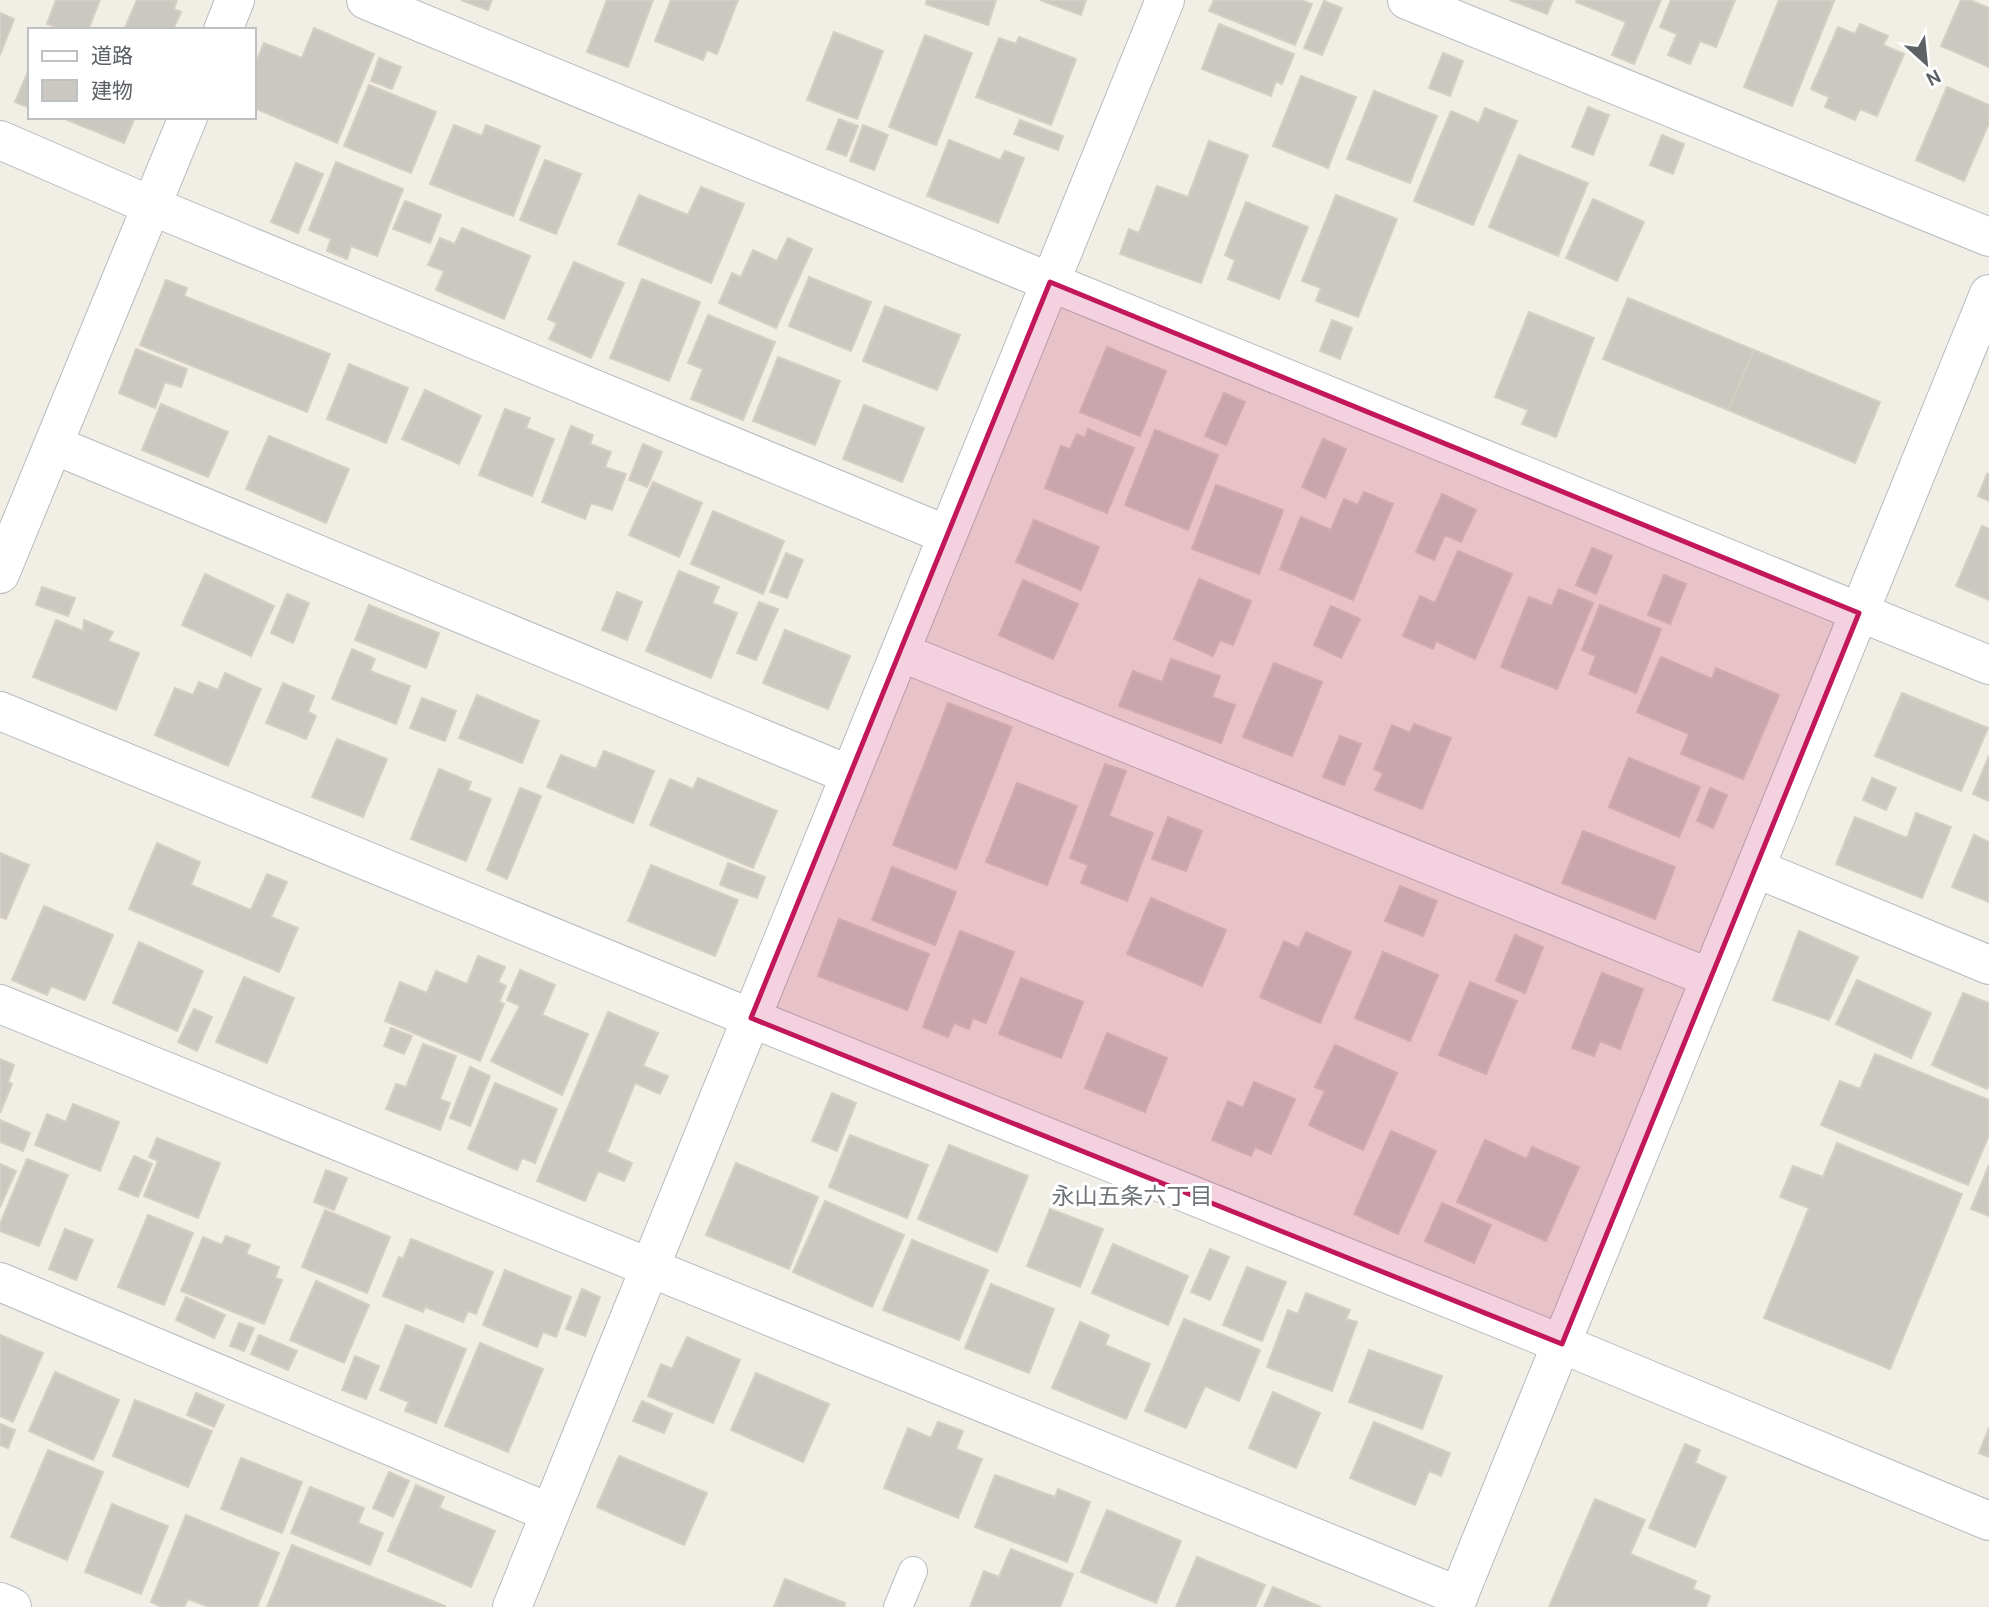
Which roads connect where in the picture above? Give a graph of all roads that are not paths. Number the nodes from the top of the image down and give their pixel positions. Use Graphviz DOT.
graph roads {
  1 [pos="235,0"];
  2 [pos="366,0"];
  3 [pos="1165,0"];
  4 [pos="1406,0"];
  5 [pos="224,28"];
  6 [pos="187,119"];
  7 [pos="0,140"];
  8 [pos="152,206"];
  9 [pos="1989,237"];
  10 [pos="1050,282"];
  11 [pos="1989,294"];
  12 [pos="54,445"];
  13 [pos="947,535"];
  14 [pos="0,574"];
  15 [pos="1859,613"];
  16 [pos="900,652"];
  17 [pos="1989,665"];
  18 [pos="0,711"];
  19 [pos="850,775"];
  20 [pos="1755,868"];
  21 [pos="1989,965"];
  22 [pos="1710,978"];
  23 [pos="0,1004"];
  24 [pos="751,1018"];
  25 [pos="649,1268"];
  26 [pos="0,1282"];
  27 [pos="1562,1344"];
  28 [pos="550,1513"];
  29 [pos="1989,1521"];
  30 [pos="913,1571"];
  31 [pos="0,1602"];
  32 [pos="1457,1602"];
  33 [pos="12,1607"];
  34 [pos="512,1607"];
  35 [pos="898,1607"];
  1 -- 5 [label="street"];
  2 -- 10 [label="street"];
  3 -- 10 [label="street"];
  4 -- 9 [label="street"];
  6 -- 8 [label="street"];
  7 -- 8 [label="street"];
  8 -- 12 [label="street"];
  8 -- 13 [label="street"];
  10 -- 13 [label="street"];
  10 -- 15 [label="street"];
  11 -- 15 [label="street"];
  12 -- 14 [label="street"];
  12 -- 19 [label="street"];
  13 -- 16 [label="street"];
  15 -- 17 [label="street"];
  15 -- 20 [label="street"];
  16 -- 19 [label="street"];
  16 -- 22 [label="street"];
  18 -- 24 [label="street"];
  19 -- 24 [label="street"];
  20 -- 21 [label="street"];
  20 -- 22 [label="street"];
  22 -- 27 [label="street"];
  23 -- 25 [label="street"];
  24 -- 25 [label="street"];
  24 -- 27 [label="street"];
  25 -- 28 [label="street"];
  25 -- 32 [label="street"];
  26 -- 28 [label="street"];
  27 -- 29 [label="street"];
  27 -- 32 [label="street"];
  28 -- 34 [label="street"];
  30 -- 35 [label="lane"];
  31 -- 33 [label="street"];
}
